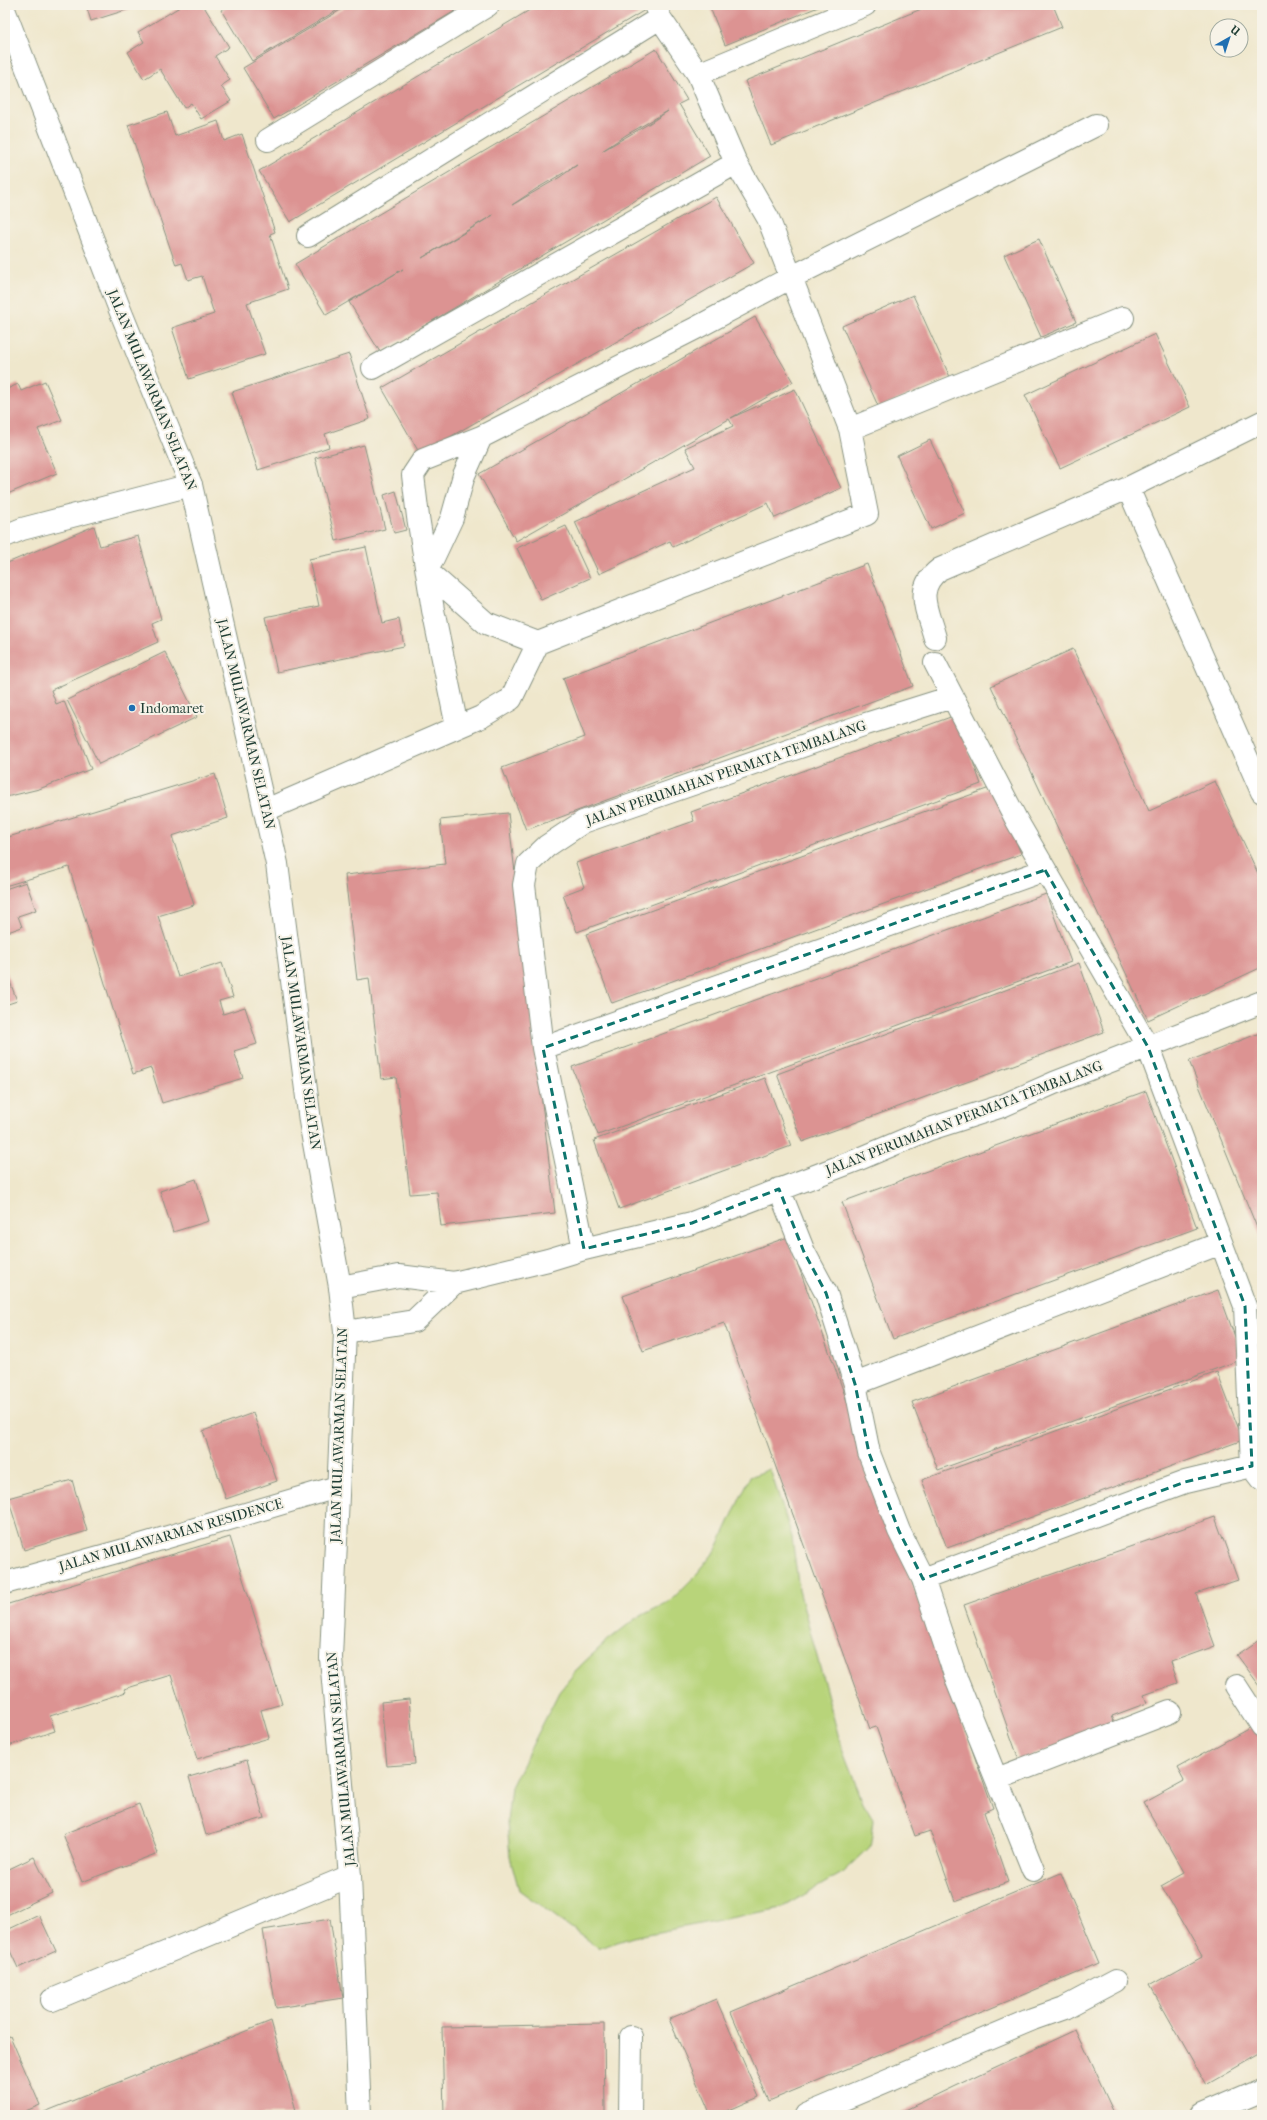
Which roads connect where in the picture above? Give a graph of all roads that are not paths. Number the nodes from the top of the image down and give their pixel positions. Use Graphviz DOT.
graph roads {
  1 [pos="488,5"];
  2 [pos="865,5"];
  3 [pos="5,12"];
  4 [pos="658,12"];
  5 [pos="698,74"];
  6 [pos="1096,125"];
  7 [pos="268,140"];
  8 [pos="736,163"];
  9 [pos="308,236"];
  10 [pos="790,278"];
  11 [pos="1123,318"];
  12 [pos="373,368"];
  13 [pos="1262,422"];
  14 [pos="850,429"];
  15 [pos="481,437"];
  16 [pos="191,485"];
  17 [pos="1128,488"];
  18 [pos="5,536"];
  19 [pos="427,571"];
  20 [pos="935,638"];
  21 [pos="538,642"];
  22 [pos="935,663"];
  23 [pos="952,697"];
  24 [pos="457,727"];
  25 [pos="1262,792"];
  26 [pos="266,810"];
  27 [pos="1044,870"];
  28 [pos="1262,1002"];
  29 [pos="1148,1047"];
  30 [pos="543,1048"];
  31 [pos="779,1189"];
  32 [pos="1221,1243"];
  33 [pos="584,1248"];
  34 [pos="454,1283"];
  35 [pos="340,1287"];
  36 [pos="345,1332"];
  37 [pos="855,1384"];
  38 [pos="1257,1472"];
  39 [pos="338,1486"];
  40 [pos="923,1579"];
  41 [pos="5,1583"];
  42 [pos="1236,1686"];
  43 [pos="1170,1712"];
  44 [pos="1262,1726"];
  45 [pos="997,1779"];
  46 [pos="1032,1870"];
  47 [pos="350,1876"];
  48 [pos="1115,1981"];
  49 [pos="52,2000"];
  50 [pos="631,2037"];
  51 [pos="1262,2089"];
  52 [pos="360,2115"];
  53 [pos="630,2115"];
  54 [pos="806,2115"];
  55 [pos="1201,2115"];
  1 -- 7 [label="street"];
  2 -- 5 [label="street"];
  3 -- 16 [label="street, JALAN MULAWARMAN SELATAN"];
  4 -- 5 [label="street"];
  4 -- 9 [label="street"];
  5 -- 8 [label="street"];
  6 -- 10 [label="street"];
  8 -- 10 [label="street"];
  8 -- 12 [label="street"];
  10 -- 14 [label="street"];
  10 -- 15 [label="street"];
  11 -- 14 [label="street"];
  13 -- 17 [label="street"];
  14 -- 21 [label="street"];
  15 -- 19 [label="street"];
  15 -- 19 [label="street"];
  16 -- 18 [label="street"];
  16 -- 26 [label="street, JALAN MULAWARMAN SELATAN"];
  17 -- 20 [label="street"];
  17 -- 25 [label="street"];
  19 -- 21 [label="street"];
  19 -- 24 [label="street"];
  21 -- 24 [label="street"];
  22 -- 23 [label="street"];
  23 -- 27 [label="street"];
  23 -- 30 [label="street, JALAN PERUMAHAN PERMATA TEMBALANG"];
  24 -- 26 [label="street"];
  26 -- 35 [label="street, JALAN MULAWARMAN SELATAN"];
  27 -- 29 [label="street"];
  27 -- 30 [label="street"];
  28 -- 29 [label="street, JALAN PERUMAHAN PERMATA TEMBALANG"];
  29 -- 31 [label="street, JALAN PERUMAHAN PERMATA TEMBALANG"];
  29 -- 32 [label="street"];
  30 -- 33 [label="street, JALAN PERUMAHAN PERMATA TEMBALANG"];
  31 -- 33 [label="street, JALAN PERUMAHAN PERMATA TEMBALANG"];
  31 -- 37 [label="street"];
  32 -- 37 [label="street"];
  32 -- 38 [label="street"];
  33 -- 34 [label="street, JALAN PERUMAHAN PERMATA TEMBALANG"];
  34 -- 35 [label="street, JALAN PERUMAHAN PERMATA TEMBALANG"];
  34 -- 36 [label="street"];
  35 -- 36 [label="street, JALAN MULAWARMAN SELATAN"];
  36 -- 39 [label="street, JALAN MULAWARMAN SELATAN"];
  37 -- 40 [label="street"];
  38 -- 40 [label="street"];
  39 -- 41 [label="street, JALAN MULAWARMAN RESIDENCE"];
  39 -- 47 [label="street, JALAN MULAWARMAN SELATAN"];
  40 -- 45 [label="street"];
  42 -- 44 [label="street"];
  43 -- 45 [label="street"];
  45 -- 46 [label="street"];
  47 -- 49 [label="street"];
  47 -- 52 [label="street, JALAN MULAWARMAN SELATAN"];
  48 -- 54 [label="street"];
  50 -- 53 [label="street"];
  51 -- 55 [label="street"];
}
